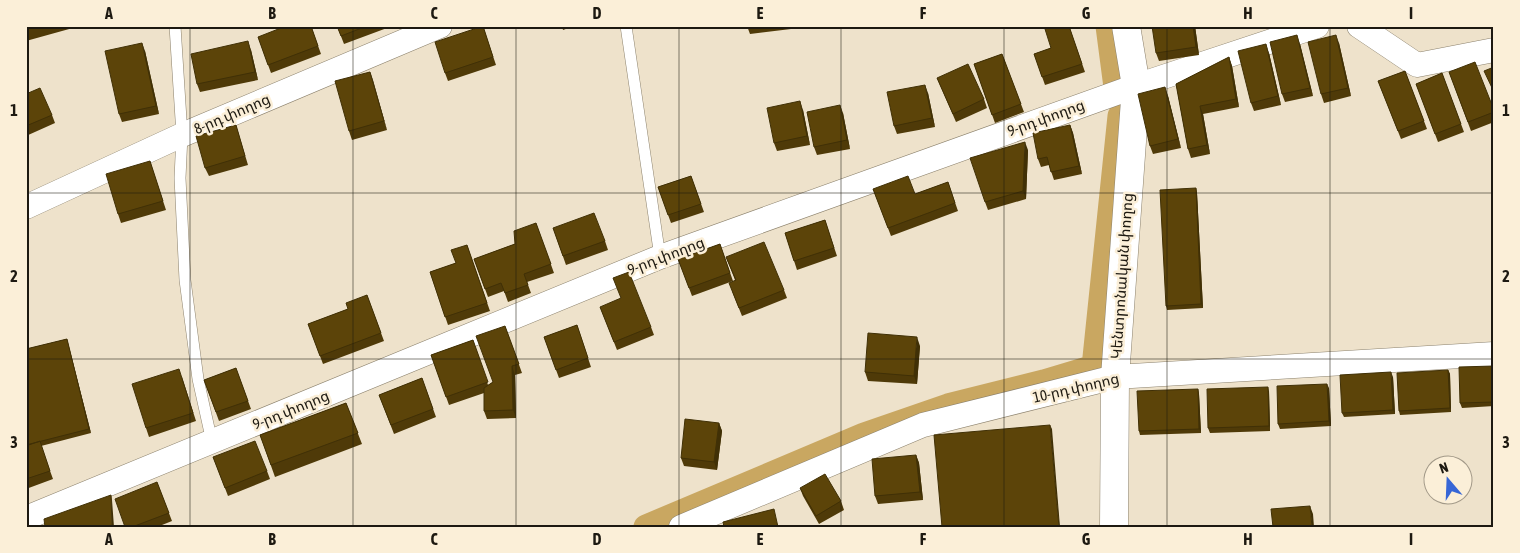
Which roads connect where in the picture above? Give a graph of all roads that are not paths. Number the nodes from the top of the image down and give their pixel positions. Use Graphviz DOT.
graph roads {
  1 [pos="175,26"];
  2 [pos="440,26"];
  3 [pos="626,26"];
  4 [pos="1126,26"];
  5 [pos="1317,26"];
  6 [pos="1358,26"];
  7 [pos="1494,50"];
  8 [pos="1136,86"];
  9 [pos="182,135"];
  10 [pos="26,207"];
  11 [pos="660,257"];
  12 [pos="1494,354"];
  13 [pos="1114,377"];
  14 [pos="212,442"];
  15 [pos="26,518"];
  16 [pos="681,527"];
  17 [pos="1114,527"];
  1 -- 9 [label="lane"];
  2 -- 9 [label="street, 8-րդ փողոց"];
  3 -- 11 [label="lane"];
  4 -- 8 [label="main road, Կենտրոնական փողոց"];
  5 -- 8 [label="street, 9-րդ փողոց"];
  6 -- 7 [label="street"];
  8 -- 11 [label="street, 9-րդ փողոց"];
  8 -- 13 [label="main road, Կենտրոնական փողոց"];
  9 -- 10 [label="street, 8-րդ փողոց"];
  9 -- 14 [label="lane"];
  11 -- 14 [label="street, 9-րդ փողոց"];
  12 -- 13 [label="street, 10-րդ փողոց"];
  13 -- 16 [label="street, 10-րդ փողոց"];
  13 -- 17 [label="main road, Կենտրոնական փողոց"];
  14 -- 15 [label="street, 9-րդ փողոց"];
}
